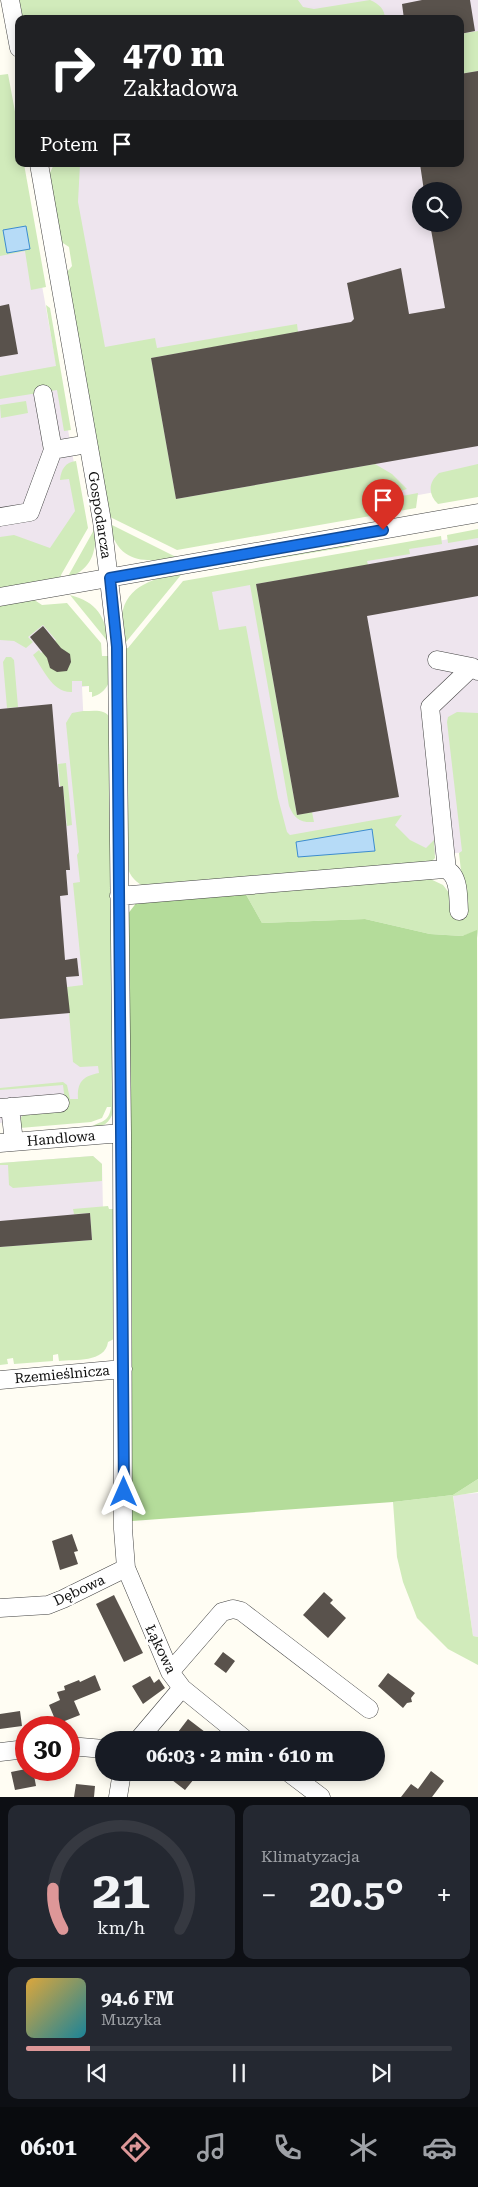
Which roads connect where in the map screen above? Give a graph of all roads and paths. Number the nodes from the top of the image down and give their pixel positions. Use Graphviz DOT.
graph roads {
  1 [pos="10,0"];
  2 [pos="15,27"];
  3 [pos="40,167"];
  4 [pos="43,394"];
  5 [pos="88,444"];
  6 [pos="53,450"];
  7 [pos="478,513"];
  8 [pos="0,518"];
  9 [pos="110,578"];
  10 [pos="0,597"];
  11 [pos="437,660"];
  12 [pos="475,669"];
  13 [pos="447,870"];
  14 [pos="119,896"];
  15 [pos="460,911"];
  16 [pos="60,1103"];
  17 [pos="5,1108"];
  18 [pos="122,1133"];
  19 [pos="7,1142"];
  20 [pos="123,1369"];
  21 [pos="0,1380"];
  22 [pos="123,1530"];
  23 [pos="126,1568"];
  24 [pos="0,1608"];
  25 [pos="170,1672"];
  26 [pos="182,1688"];
  27 [pos="369,1709"];
  28 [pos="146,1731"];
  29 [pos="235,1731"];
  30 [pos="80,1747"];
  31 [pos="95,1748"];
  32 [pos="15,1750"];
  33 [pos="0,1752"];
  34 [pos="121,1781"];
  35 [pos="300,1781"];
  36 [pos="118,1797"];
  37 [pos="321,1797"];
  1 -- 2 [label="street"];
  3 -- 5 [label="street, Gospodarcza"];
  4 -- 6 [label="street"];
  5 -- 6 [label="street"];
  5 -- 9 [label="street, Gospodarcza"];
  6 -- 8 [label="street"];
  7 -- 9 [label="street"];
  9 -- 10 [label="street"];
  9 -- 14 [label="street, Gospodarcza"];
  11 -- 12 [label="street"];
  12 -- 13 [label="street"];
  13 -- 14 [label="street"];
  13 -- 15 [label="street"];
  14 -- 18 [label="street, Gospodarcza"];
  16 -- 17 [label="street"];
  17 -- 19 [label="street"];
  18 -- 19 [label="street, Handlowa"];
  18 -- 20 [label="street, Gospodarcza"];
  20 -- 21 [label="street, Rzemieślnicza"];
  20 -- 22 [label="street, Gospodarcza"];
  22 -- 23 [label="street, Łąkowa"];
  23 -- 24 [label="street, Dębowa"];
  23 -- 25 [label="street, Łąkowa"];
  25 -- 26 [label="street, Łąkowa"];
  25 -- 27 [label="street"];
  26 -- 28 [label="street"];
  26 -- 29 [label="street, Łąkowa"];
  30 -- 31 [label="street"];
  32 -- 33 [label="street"];
  34 -- 36 [label="street"];
  35 -- 37 [label="street"];
}
